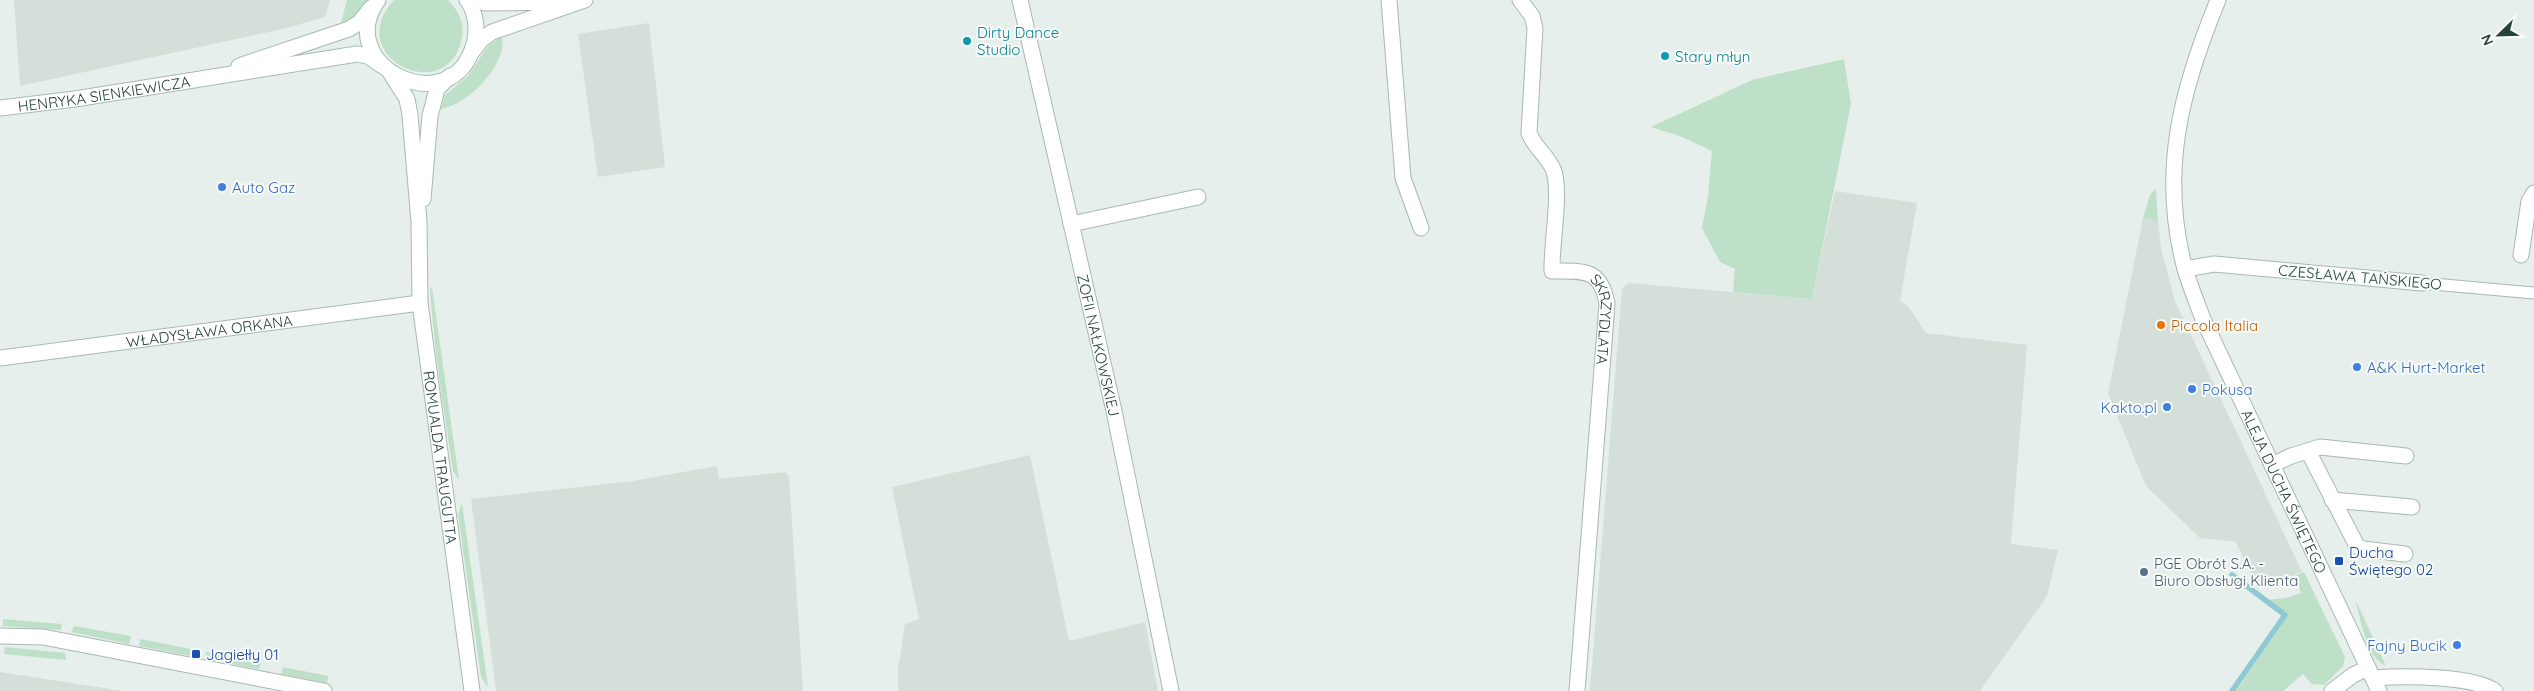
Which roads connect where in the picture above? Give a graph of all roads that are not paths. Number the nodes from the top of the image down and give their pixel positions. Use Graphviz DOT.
graph roads {
  1 [pos="467,0"];
  2 [pos="473,0"];
  3 [pos="1020,0"];
  4 [pos="1389,0"];
  5 [pos="1520,0"];
  6 [pos="2218,0"];
  7 [pos="581,1"];
  8 [pos="377,2"];
  9 [pos="472,52"];
  10 [pos="386,69"];
  11 [pos="450,76"];
  12 [pos="207,77"];
  13 [pos="0,108"];
  14 [pos="2534,193"];
  15 [pos="1198,198"];
  16 [pos="419,222"];
  17 [pos="1071,224"];
  18 [pos="1421,228"];
  19 [pos="2521,255"];
  20 [pos="2186,269"];
  21 [pos="2422,283"];
  22 [pos="2534,293"];
  23 [pos="420,303"];
  24 [pos="0,358"];
  25 [pos="2308,451"];
  26 [pos="2406,456"];
  27 [pos="2272,464"];
  28 [pos="2332,500"];
  29 [pos="2412,507"];
  30 [pos="2406,554"];
  31 [pos="0,636"];
  32 [pos="2373,679"];
  33 [pos="324,691"];
  34 [pos="472,691"];
  35 [pos="1171,691"];
  36 [pos="1577,691"];
  37 [pos="2332,691"];
  38 [pos="2495,691"];
  1 -- 9 [label="street"];
  2 -- 7 [label="street"];
  3 -- 17 [label="street, ZOFII NAŁKOWSKIEJ"];
  4 -- 18 [label="street"];
  5 -- 36 [label="street, SKRZYDLATA"];
  6 -- 20 [label="street, ALEJA DUCHA ŚWIĘTEGO"];
  7 -- 9 [label="street"];
  8 -- 10 [label="street, ROMUALDA TRAUGUTTA"];
  8 -- 12 [label="street, HENRYKA SIENKIEWICZA"];
  9 -- 11 [label="street, ROMUALDA TRAUGUTTA"];
  10 -- 11 [label="street, HENRYKA SIENKIEWICZA"];
  10 -- 12 [label="street, HENRYKA SIENKIEWICZA"];
  10 -- 16 [label="street, ROMUALDA TRAUGUTTA"];
  11 -- 16 [label="street, ROMUALDA TRAUGUTTA"];
  12 -- 13 [label="street, HENRYKA SIENKIEWICZA"];
  14 -- 19 [label="street"];
  15 -- 17 [label="street"];
  16 -- 23 [label="street, ROMUALDA TRAUGUTTA"];
  17 -- 35 [label="street, ZOFII NAŁKOWSKIEJ"];
  20 -- 21 [label="street, CZESŁAWA TAŃSKIEGO"];
  20 -- 27 [label="street, ALEJA DUCHA ŚWIĘTEGO"];
  21 -- 22 [label="street, CZESŁAWA TAŃSKIEGO"];
  23 -- 24 [label="street, WŁADYSŁAWA ORKANA"];
  23 -- 34 [label="street, ROMUALDA TRAUGUTTA"];
  25 -- 26 [label="street"];
  25 -- 27 [label="street"];
  25 -- 28 [label="street"];
  27 -- 32 [label="street, ALEJA DUCHA ŚWIĘTEGO"];
  28 -- 29 [label="street"];
  28 -- 30 [label="street"];
  31 -- 33 [label="street"];
  32 -- 37 [label="street"];
  32 -- 38 [label="street"];
}
